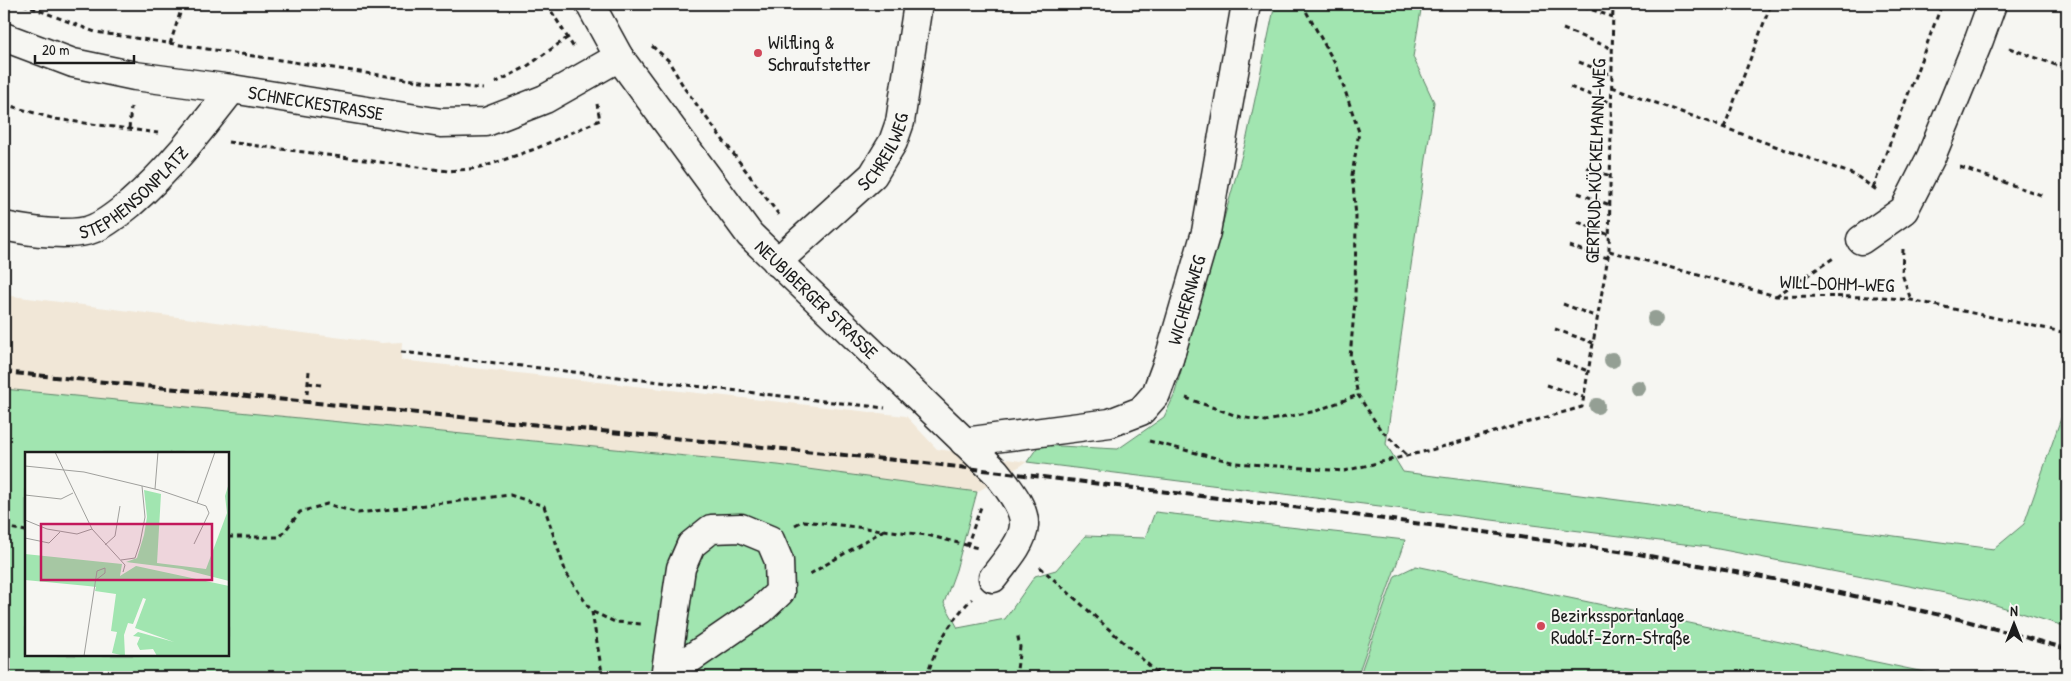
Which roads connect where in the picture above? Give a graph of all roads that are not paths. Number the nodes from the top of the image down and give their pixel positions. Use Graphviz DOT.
graph roads {
  1 [pos="590,4"];
  2 [pos="918,4"];
  3 [pos="1246,4"];
  4 [pos="1992,4"];
  5 [pos="4,36"];
  6 [pos="619,57"];
  7 [pos="232,89"];
  8 [pos="4,226"];
  9 [pos="1861,240"];
  10 [pos="776,262"];
  11 [pos="964,442"];
  12 [pos="993,578"];
  13 [pos="665,677"];
  1 -- 6 [label="street, NEUBIBERGER STRASSE"];
  2 -- 10 [label="street, SCHREILWEG"];
  3 -- 11 [label="street, WICHERNWEG"];
  4 -- 9 [label="street"];
  5 -- 7 [label="street, SCHNECKESTRASSE"];
  6 -- 7 [label="street, SCHNECKESTRASSE"];
  6 -- 10 [label="street, NEUBIBERGER STRASSE"];
  7 -- 8 [label="street, STEPHENSONPLATZ"];
  10 -- 11 [label="street, NEUBIBERGER STRASSE"];
  11 -- 12 [label="street, NEUBIBERGER STRASSE"];
  13 -- 13 [label="street"];
}
